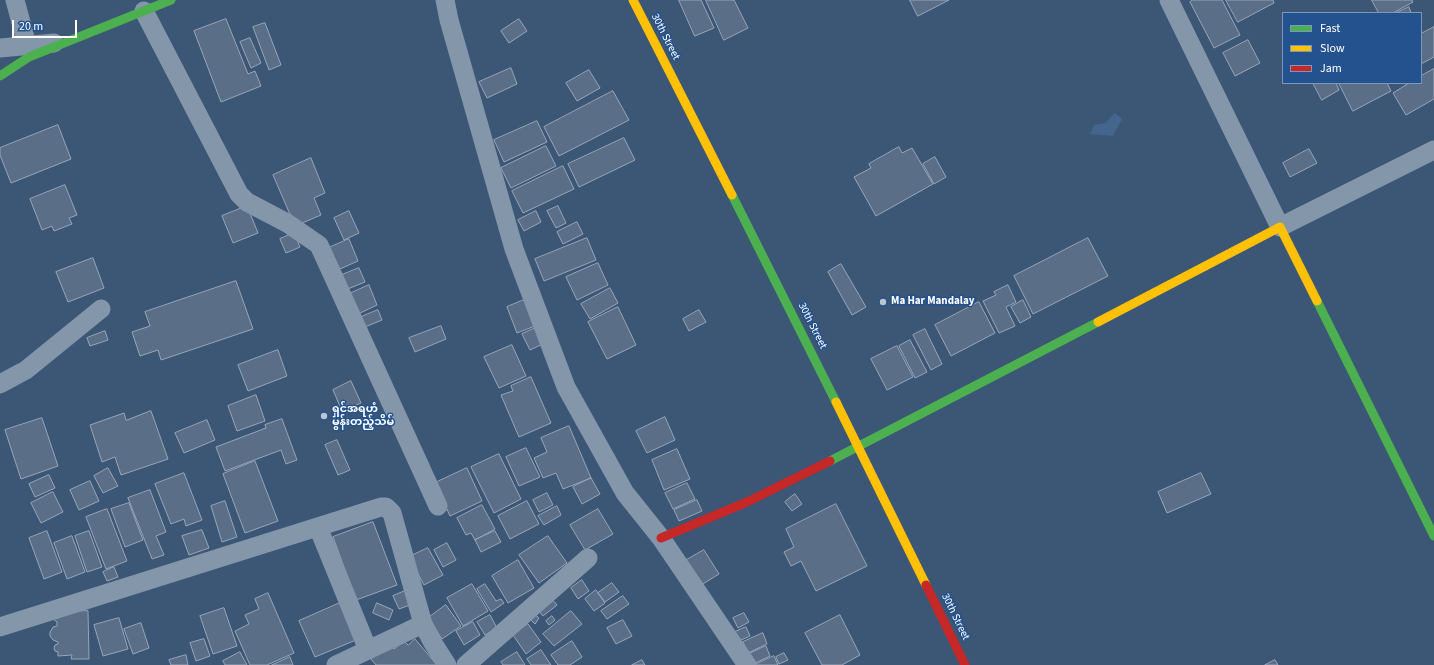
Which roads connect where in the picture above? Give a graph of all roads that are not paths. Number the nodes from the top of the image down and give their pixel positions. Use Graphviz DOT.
graph roads {
  1 [pos="15,0"];
  2 [pos="445,0"];
  3 [pos="633,0"];
  4 [pos="1169,0"];
  5 [pos="166,1"];
  6 [pos="144,10"];
  7 [pos="68,41"];
  8 [pos="27,45"];
  9 [pos="0,48"];
  10 [pos="0,76"];
  11 [pos="1434,150"];
  12 [pos="1280,227"];
  13 [pos="102,309"];
  14 [pos="0,384"];
  15 [pos="858,447"];
  16 [pos="438,506"];
  17 [pos="318,527"];
  18 [pos="1434,536"];
  19 [pos="661,538"];
  20 [pos="588,558"];
  21 [pos="423,624"];
  22 [pos="0,627"];
  23 [pos="368,650"];
  24 [pos="336,665"];
  25 [pos="447,665"];
  26 [pos="466,665"];
  27 [pos="747,665"];
  28 [pos="965,665"];
  1 -- 8 [label="street"];
  2 -- 19 [label="street"];
  3 -- 15 [label="street, 30th Street"];
  4 -- 12 [label="street"];
  5 -- 6 [label="street"];
  6 -- 7 [label="street"];
  6 -- 16 [label="street"];
  7 -- 8 [label="street"];
  7 -- 10 [label="street"];
  8 -- 9 [label="street"];
  11 -- 12 [label="street"];
  12 -- 15 [label="street"];
  12 -- 18 [label="street"];
  13 -- 14 [label="street"];
  15 -- 19 [label="street"];
  15 -- 28 [label="street, 30th Street"];
  17 -- 21 [label="street"];
  17 -- 22 [label="street"];
  17 -- 23 [label="street"];
  19 -- 27 [label="street"];
  20 -- 26 [label="street"];
  21 -- 23 [label="street"];
  21 -- 25 [label="street"];
  23 -- 24 [label="street"];
}
